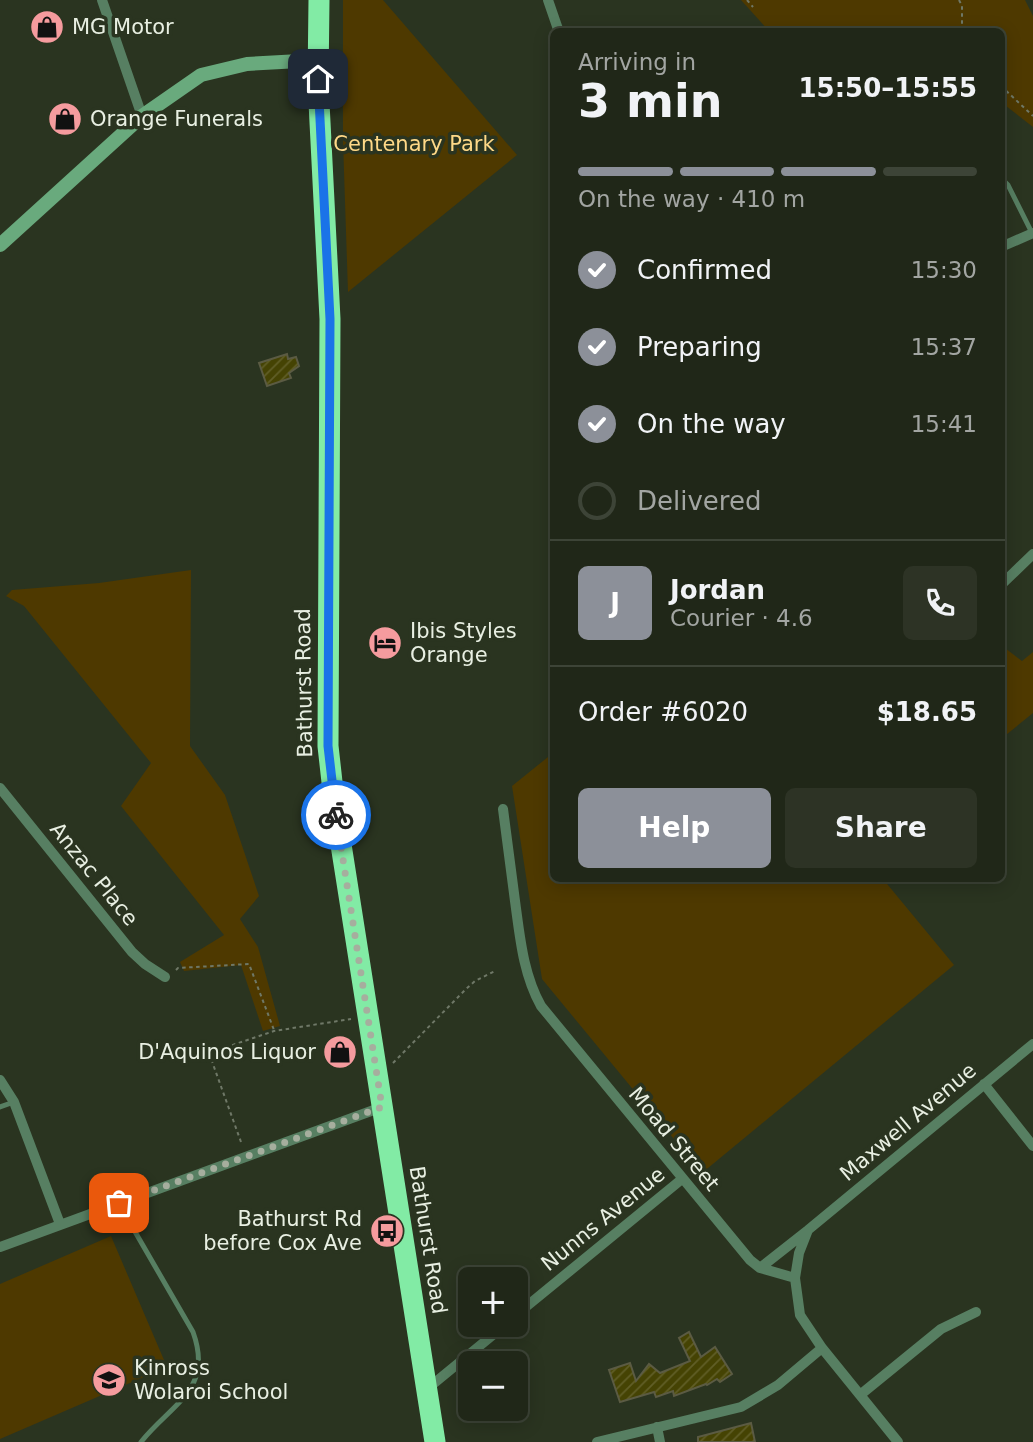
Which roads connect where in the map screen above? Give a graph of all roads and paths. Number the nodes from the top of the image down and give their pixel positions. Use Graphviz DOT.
graph roads {
  1 [pos="102,0"];
  2 [pos="319,0"];
  3 [pos="548,0"];
  4 [pos="747,0"];
  5 [pos="960,0"];
  6 [pos="753,7"];
  7 [pos="558,28"];
  8 [pos="962,28"];
  9 [pos="318,60"];
  10 [pos="1005,90"];
  11 [pos="142,116"];
  12 [pos="1033,116"];
  13 [pos="1005,182"];
  14 [pos="1033,233"];
  15 [pos="0,245"];
  16 [pos="1005,245"];
  17 [pos="1033,554"];
  18 [pos="1005,581"];
  19 [pos="0,788"];
  20 [pos="503,809"];
  21 [pos="495,971"];
  22 [pos="165,977"];
  23 [pos="352,1019"];
  24 [pos="274,1031"];
  25 [pos="1033,1044"];
  26 [pos="376,1069"];
  27 [pos="0,1080"];
  28 [pos="984,1084"];
  29 [pos="14,1102"];
  30 [pos="0,1107"];
  31 [pos="382,1107"];
  32 [pos="241,1142"];
  33 [pos="1033,1146"];
  34 [pos="682,1179"];
  35 [pos="119,1203"];
  36 [pos="60,1224"];
  37 [pos="808,1230"];
  38 [pos="0,1247"];
  39 [pos="760,1268"];
  40 [pos="795,1278"];
  41 [pos="528,1305"];
  42 [pos="976,1312"];
  43 [pos="490,1337"];
  44 [pos="822,1348"];
  45 [pos="427,1389"];
  46 [pos="860,1395"];
  47 [pos="657,1427"];
  48 [pos="141,1442"];
  49 [pos="435,1442"];
  50 [pos="597,1442"];
  51 [pos="660,1442"];
  52 [pos="898,1442"];
  1 -- 11 [label="street"];
  2 -- 9 [label="highway, Bathurst Road"];
  3 -- 7 [label="street"];
  4 -- 6 [label="path"];
  5 -- 8 [label="path"];
  9 -- 11 [label="street"];
  9 -- 26 [label="highway, Bathurst Road"];
  10 -- 12 [label="path"];
  11 -- 15 [label="street"];
  13 -- 14 [label="lane"];
  14 -- 16 [label="street"];
  17 -- 18 [label="street"];
  19 -- 22 [label="street, Anzac Place"];
  20 -- 34 [label="street, Moad Street"];
  21 -- 26 [label="path"];
  22 -- 24 [label="path"];
  23 -- 24 [label="path"];
  24 -- 32 [label="path"];
  25 -- 28 [label="street, Maxwell Avenue"];
  26 -- 31 [label="highway, Bathurst Road"];
  27 -- 29 [label="street"];
  28 -- 33 [label="street"];
  28 -- 37 [label="street, Maxwell Avenue"];
  29 -- 30 [label="lane"];
  29 -- 36 [label="street"];
  31 -- 35 [label="street"];
  31 -- 45 [label="highway, Bathurst Road"];
  34 -- 39 [label="street, Moad Street"];
  34 -- 41 [label="street, Nunns Avenue"];
  35 -- 36 [label="street"];
  35 -- 48 [label="lane"];
  36 -- 38 [label="street"];
  37 -- 39 [label="street, Maxwell Avenue"];
  37 -- 40 [label="street"];
  39 -- 40 [label="street, Moad Street"];
  40 -- 44 [label="street"];
  42 -- 46 [label="street"];
  43 -- 45 [label="street"];
  44 -- 46 [label="street"];
  44 -- 47 [label="street"];
  45 -- 49 [label="highway, Bathurst Road"];
  46 -- 52 [label="street"];
  47 -- 50 [label="street"];
  47 -- 51 [label="street"];
}
